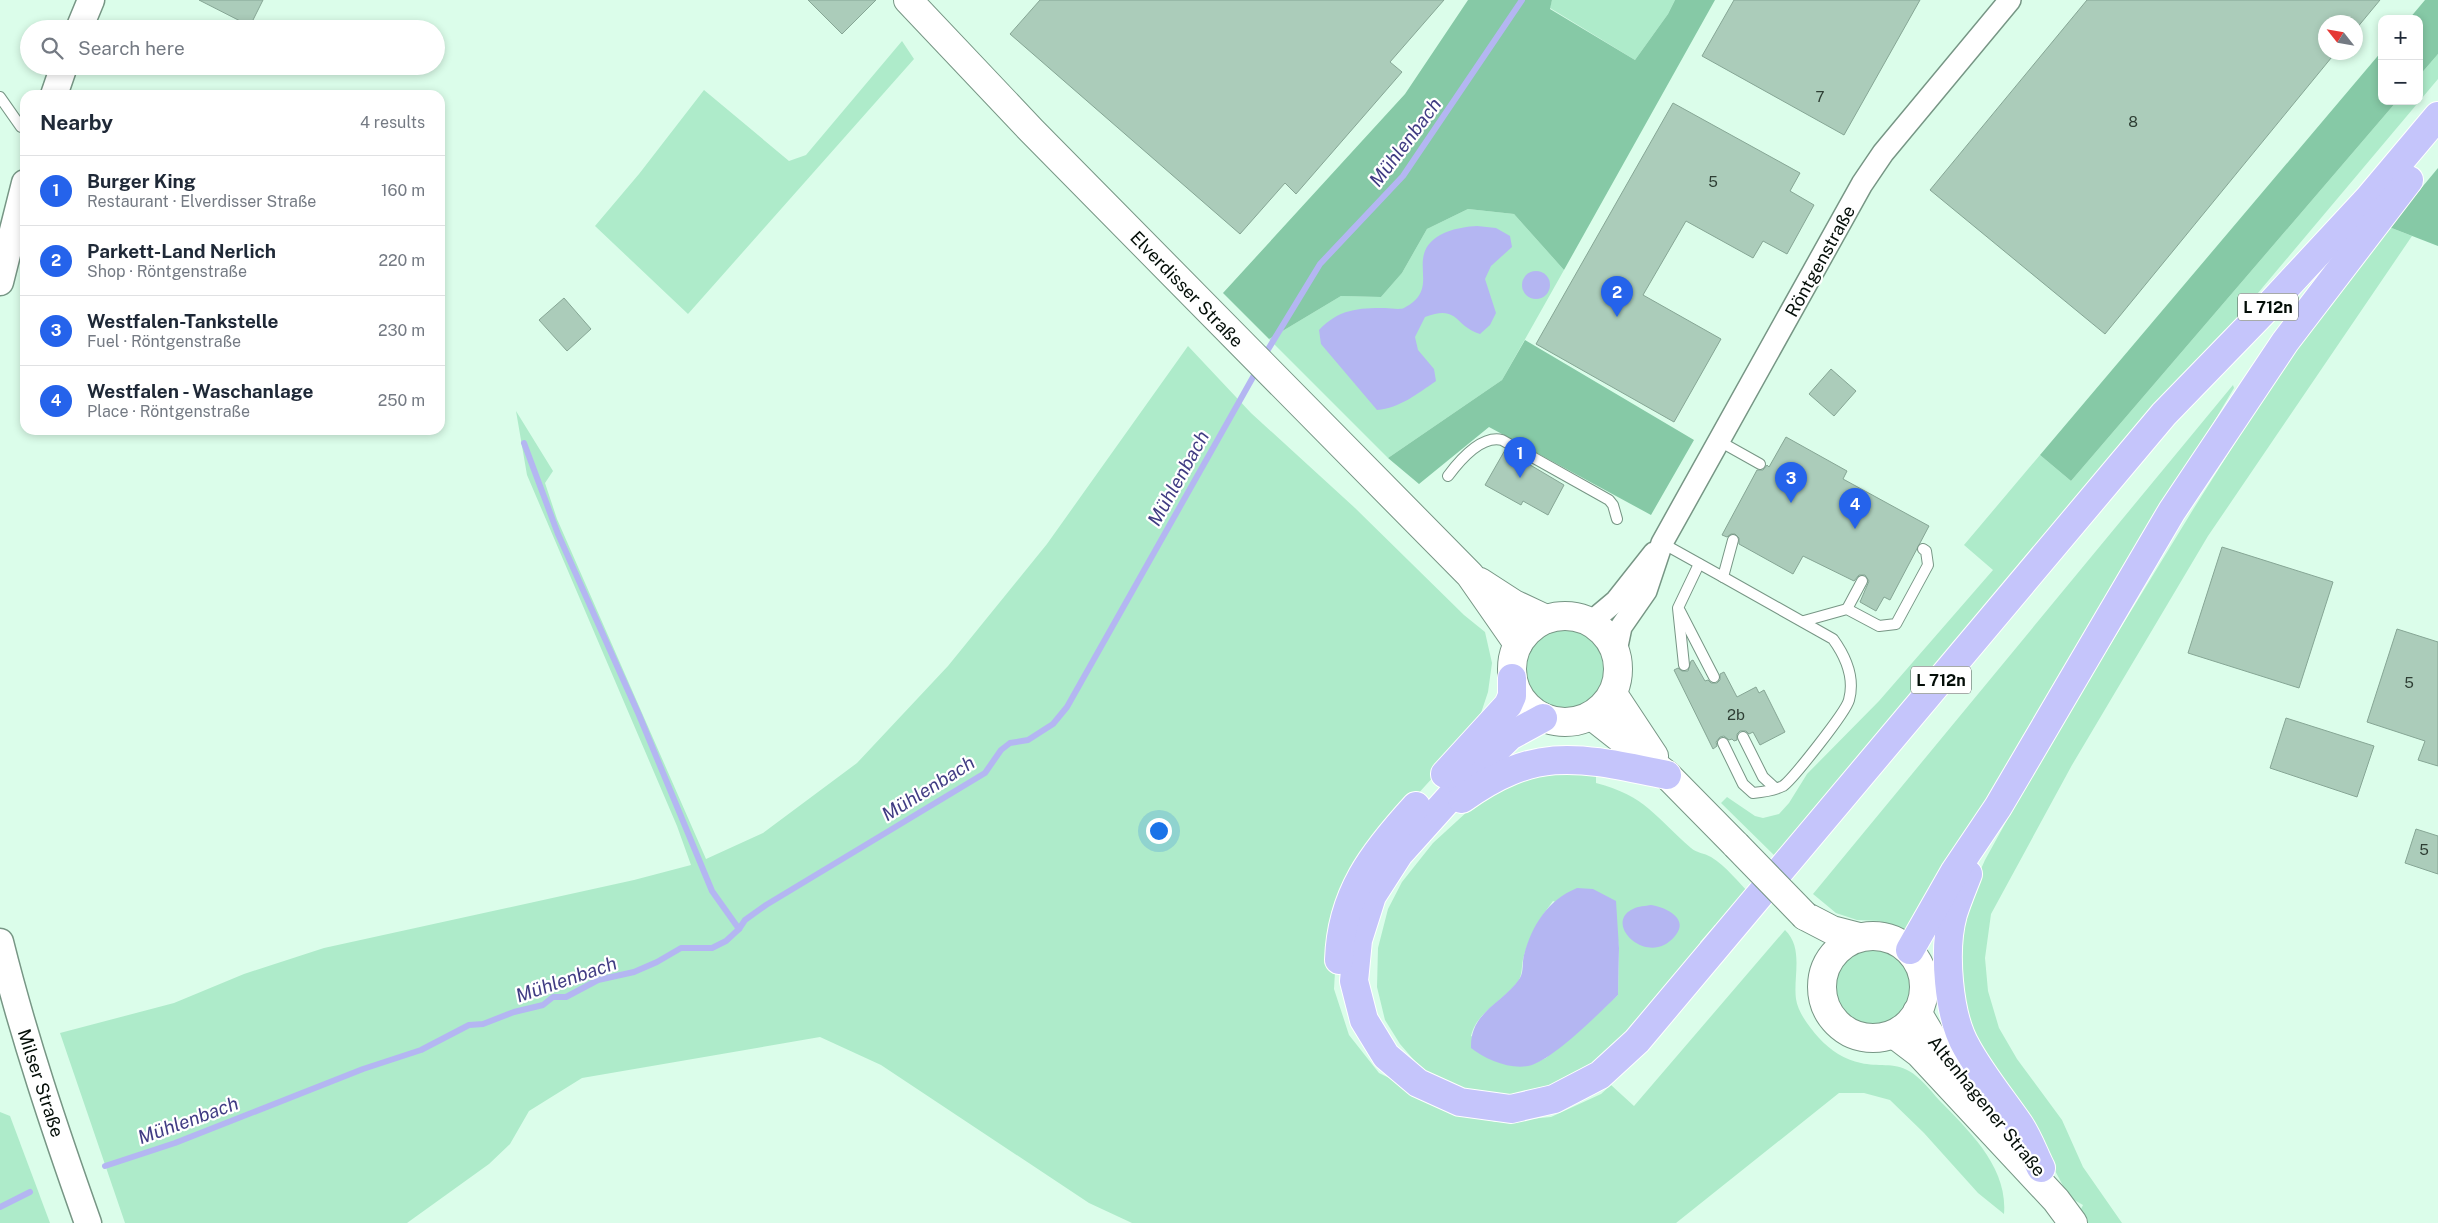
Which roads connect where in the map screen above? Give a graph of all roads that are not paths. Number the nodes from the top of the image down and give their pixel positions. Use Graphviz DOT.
graph roads {
  1 [pos="91,0"];
  2 [pos="908,0"];
  3 [pos="2010,0"];
  4 [pos="83,20"];
  5 [pos="61,75"];
  6 [pos="56,90"];
  7 [pos="0,97"];
  8 [pos="2438,116"];
  9 [pos="20,126"];
  10 [pos="2438,144"];
  11 [pos="20,202"];
  12 [pos="0,282"];
  13 [pos="1719,441"];
  14 [pos="1760,464"];
  15 [pos="1448,476"];
  16 [pos="1617,519"];
  17 [pos="1733,540"];
  18 [pos="1662,543"];
  19 [pos="1923,549"];
  20 [pos="1699,564"];
  21 [pos="1470,575"];
  22 [pos="1723,577"];
  23 [pos="1862,580"];
  24 [pos="1678,608"];
  25 [pos="1847,609"];
  26 [pos="1546,619"];
  27 [pos="1804,621"];
  28 [pos="1590,622"];
  29 [pos="1518,644"];
  30 [pos="1616,650"];
  31 [pos="1684,665"];
  32 [pos="1714,677"];
  33 [pos="1512,678"];
  34 [pos="1613,694"];
  35 [pos="1592,716"];
  36 [pos="1543,718"];
  37 [pos="1743,737"];
  38 [pos="1723,743"];
  39 [pos="1667,776"];
  40 [pos="1775,788"];
  41 [pos="1998,807"];
  42 [pos="1411,839"];
  43 [pos="1805,916"];
  44 [pos="1859,936"];
  45 [pos="0,942"];
  46 [pos="1910,950"];
  47 [pos="1826,966"];
  48 [pos="1917,1012"];
  49 [pos="1894,1034"];
  50 [pos="1370,1063"];
  51 [pos="2041,1168"];
  52 [pos="2056,1200"];
  53 [pos="88,1223"];
  54 [pos="2072,1223"];
  1 -- 4 [label="street"];
  2 -- 21 [label="main road, Elverdisser Straße"];
  3 -- 13 [label="street, Röntgenstraße"];
  5 -- 6 [label="street"];
  7 -- 9 [label="lane"];
  8 -- 42 [label="main road, L 712n"];
  10 -- 41 [label="main road"];
  11 -- 12 [label="street"];
  13 -- 14 [label="lane"];
  13 -- 18 [label="street, Röntgenstraße"];
  15 -- 16 [label="lane"];
  17 -- 22 [label="lane"];
  18 -- 20 [label="lane"];
  18 -- 28 [label="street, Röntgenstraße"];
  18 -- 30 [label="street, Röntgenstraße"];
  19 -- 25 [label="lane"];
  20 -- 22 [label="lane"];
  20 -- 24 [label="lane"];
  21 -- 26 [label="main road, Elverdisser Straße"];
  21 -- 29 [label="main road, Elverdisser Straße"];
  22 -- 27 [label="lane"];
  23 -- 25 [label="lane"];
  24 -- 31 [label="lane"];
  24 -- 32 [label="lane"];
  25 -- 27 [label="lane"];
  26 -- 28 [label="main road"];
  26 -- 29 [label="main road"];
  27 -- 40 [label="lane"];
  28 -- 30 [label="main road"];
  29 -- 33 [label="main road"];
  30 -- 34 [label="main road"];
  33 -- 36 [label="main road"];
  33 -- 50 [label="main road"];
  34 -- 35 [label="main road"];
  34 -- 39 [label="main road"];
  35 -- 36 [label="main road"];
  35 -- 39 [label="main road"];
  36 -- 42 [label="main road"];
  37 -- 40 [label="lane"];
  38 -- 40 [label="lane"];
  39 -- 42 [label="main road"];
  39 -- 43 [label="main road, bridge"];
  41 -- 46 [label="main road"];
  41 -- 51 [label="main road"];
  43 -- 44 [label="main road"];
  43 -- 47 [label="main road"];
  44 -- 46 [label="main road"];
  44 -- 47 [label="main road"];
  45 -- 53 [label="street, Milser Straße"];
  46 -- 48 [label="main road"];
  47 -- 49 [label="main road"];
  48 -- 49 [label="main road"];
  48 -- 51 [label="main road, Altenhagener Straße"];
  49 -- 52 [label="main road, Altenhagener Straße"];
  51 -- 52 [label="main road, Altenhagener Straße"];
  52 -- 54 [label="main road, Altenhagener Straße"];
}
